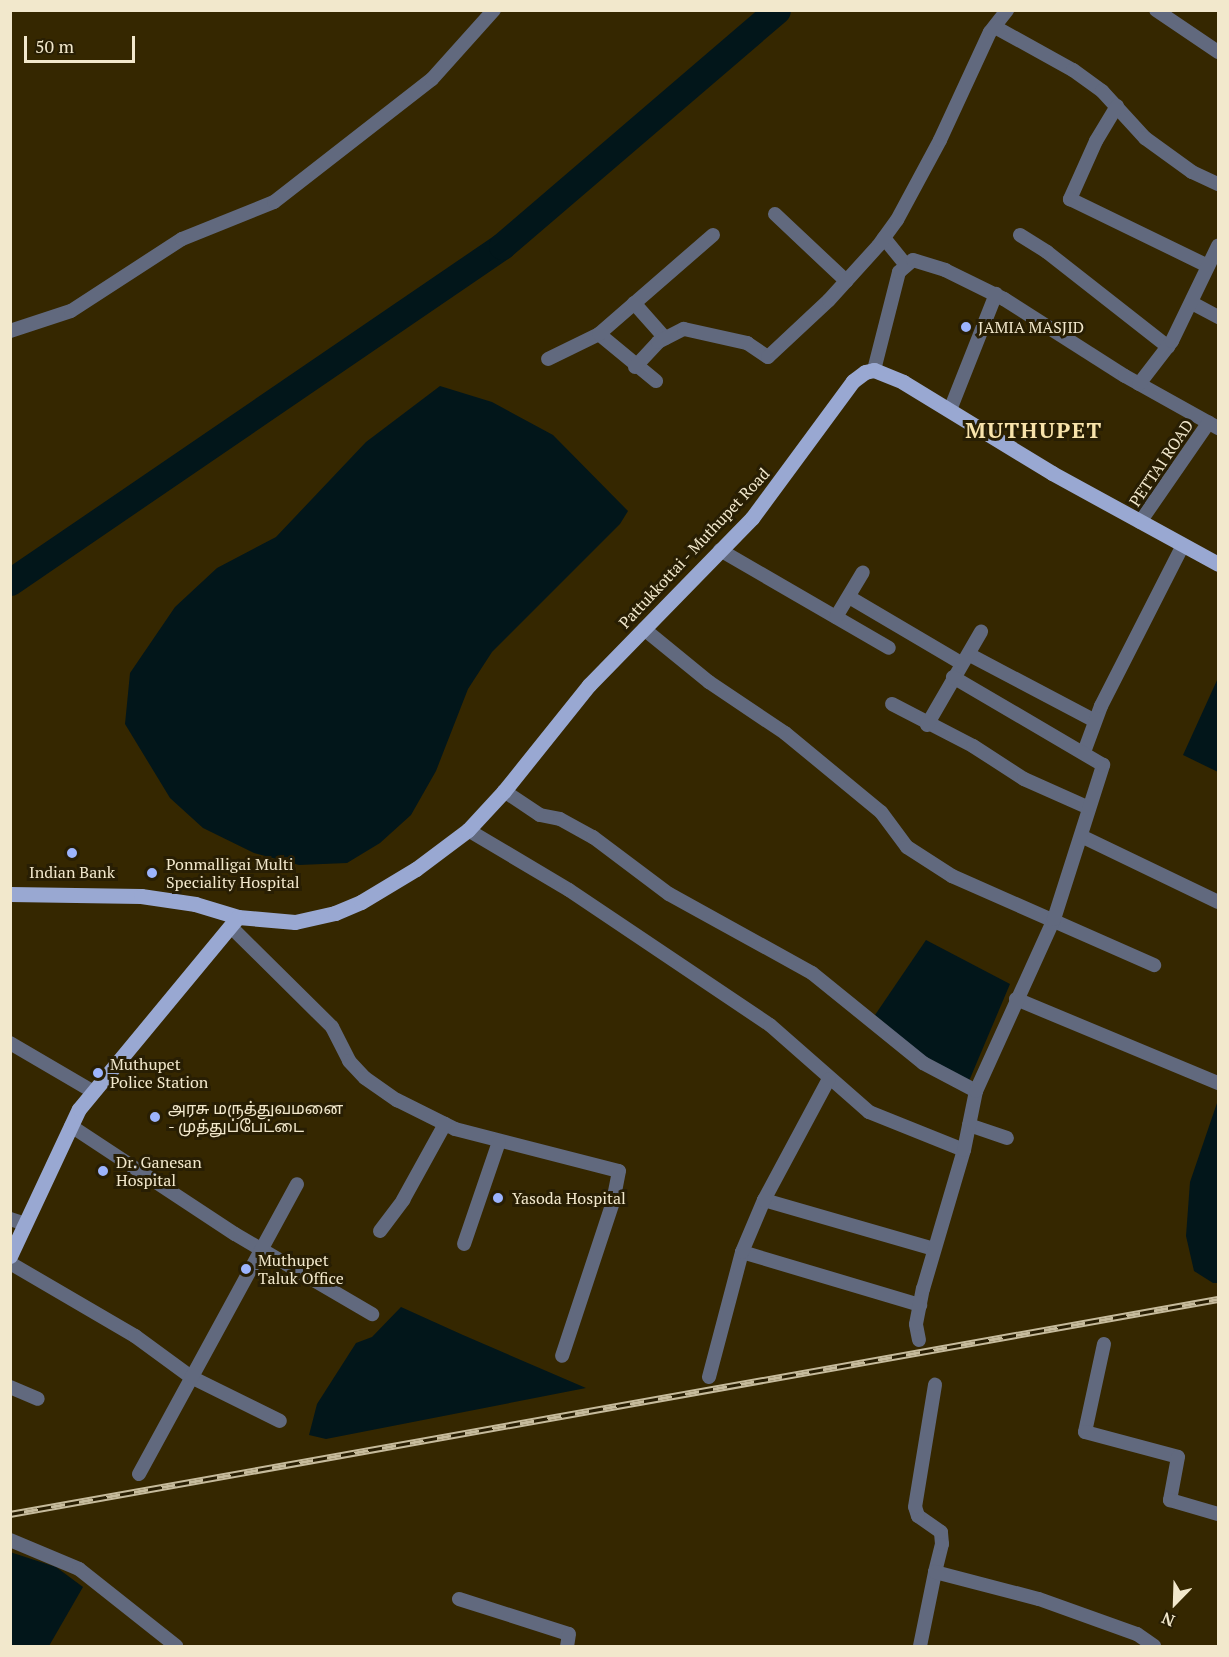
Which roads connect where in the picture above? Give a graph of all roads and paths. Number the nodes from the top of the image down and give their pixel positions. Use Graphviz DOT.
graph roads {
  1 [pos="494,10"];
  2 [pos="1007,10"];
  3 [pos="1156,10"];
  4 [pos="994,27"];
  5 [pos="1218,52"];
  6 [pos="1117,106"];
  7 [pos="1218,184"];
  8 [pos="775,214"];
  9 [pos="713,235"];
  10 [pos="1020,235"];
  11 [pos="884,238"];
  12 [pos="1218,246"];
  13 [pos="906,265"];
  14 [pos="1208,266"];
  15 [pos="846,281"];
  16 [pos="996,294"];
  17 [pos="634,303"];
  18 [pos="1192,303"];
  19 [pos="1218,317"];
  20 [pos="10,331"];
  21 [pos="599,334"];
  22 [pos="665,338"];
  23 [pos="1168,347"];
  24 [pos="548,359"];
  25 [pos="635,368"];
  26 [pos="874,370"];
  27 [pos="656,381"];
  28 [pos="1138,384"];
  29 [pos="950,410"];
  30 [pos="1214,425"];
  31 [pos="1140,522"];
  32 [pos="1182,547"];
  33 [pos="720,550"];
  34 [pos="1218,564"];
  35 [pos="863,572"];
  36 [pos="849,597"];
  37 [pos="836,617"];
  38 [pos="644,629"];
  39 [pos="981,632"];
  40 [pos="889,648"];
  41 [pos="965,659"];
  42 [pos="953,677"];
  43 [pos="892,704"];
  44 [pos="1095,721"];
  45 [pos="927,725"];
  46 [pos="1084,752"];
  47 [pos="504,791"];
  48 [pos="1089,808"];
  49 [pos="468,830"];
  50 [pos="1081,836"];
  51 [pos="10,894"];
  52 [pos="1218,902"];
  53 [pos="1054,919"];
  54 [pos="234,922"];
  55 [pos="1154,965"];
  56 [pos="1016,999"];
  57 [pos="10,1043"];
  58 [pos="829,1079"];
  59 [pos="1218,1083"];
  60 [pos="976,1091"];
  61 [pos="94,1092"];
  62 [pos="445,1124"];
  63 [pos="969,1125"];
  64 [pos="71,1126"];
  65 [pos="1007,1138"];
  66 [pos="499,1142"];
  67 [pos="964,1149"];
  68 [pos="297,1184"];
  69 [pos="764,1200"];
  70 [pos="10,1219"];
  71 [pos="26,1224"];
  72 [pos="380,1231"];
  73 [pos="464,1244"];
  74 [pos="260,1249"];
  75 [pos="934,1249"];
  76 [pos="742,1252"];
  77 [pos="10,1256"];
  78 [pos="10,1263"];
  79 [pos="920,1305"];
  80 [pos="372,1314"];
  81 [pos="919,1340"];
  82 [pos="1104,1344"];
  83 [pos="562,1356"];
  84 [pos="191,1377"];
  85 [pos="709,1377"];
  86 [pos="935,1385"];
  87 [pos="10,1387"];
  88 [pos="38,1399"];
  89 [pos="280,1421"];
  90 [pos="140,1474"];
  91 [pos="1218,1514"];
  92 [pos="10,1540"];
  93 [pos="935,1572"];
  94 [pos="459,1599"];
  95 [pos="176,1647"];
  96 [pos="567,1647"];
  97 [pos="920,1647"];
  98 [pos="1154,1647"];
  1 -- 20 [label="street"];
  2 -- 4 [label="street"];
  3 -- 5 [label="street"];
  4 -- 6 [label="street"];
  4 -- 11 [label="street"];
  6 -- 7 [label="street"];
  6 -- 14 [label="street"];
  8 -- 15 [label="street"];
  9 -- 17 [label="street"];
  10 -- 23 [label="street"];
  11 -- 13 [label="street"];
  11 -- 15 [label="street"];
  12 -- 14 [label="street"];
  13 -- 16 [label="street"];
  13 -- 26 [label="street"];
  14 -- 18 [label="street"];
  15 -- 22 [label="street"];
  16 -- 28 [label="street"];
  16 -- 29 [label="street"];
  17 -- 21 [label="street"];
  17 -- 22 [label="street"];
  18 -- 19 [label="street"];
  18 -- 23 [label="street"];
  21 -- 24 [label="street"];
  21 -- 25 [label="street"];
  22 -- 25 [label="street"];
  23 -- 28 [label="street"];
  25 -- 27 [label="street"];
  26 -- 29 [label="main road"];
  26 -- 33 [label="main road, Pattukkottai - Muthupet Road"];
  28 -- 30 [label="street"];
  29 -- 31 [label="main road"];
  30 -- 31 [label="street, PETTAI ROAD"];
  31 -- 32 [label="main road"];
  32 -- 34 [label="main road"];
  32 -- 44 [label="street"];
  33 -- 37 [label="street"];
  33 -- 38 [label="main road, Pattukkottai - Muthupet Road"];
  35 -- 36 [label="street"];
  36 -- 37 [label="street"];
  36 -- 41 [label="street"];
  37 -- 40 [label="street"];
  38 -- 47 [label="main road, Pattukkottai - Muthupet Road"];
  38 -- 53 [label="street"];
  39 -- 41 [label="street"];
  41 -- 42 [label="street"];
  41 -- 44 [label="street"];
  42 -- 45 [label="street"];
  42 -- 46 [label="street"];
  43 -- 45 [label="street"];
  44 -- 46 [label="street"];
  45 -- 48 [label="street"];
  46 -- 48 [label="street"];
  47 -- 49 [label="main road, Pattukkottai - Muthupet Road"];
  47 -- 60 [label="street"];
  48 -- 50 [label="street"];
  49 -- 54 [label="main road, Pattukkottai - Muthupet Road"];
  49 -- 58 [label="street"];
  50 -- 52 [label="street"];
  50 -- 53 [label="street"];
  51 -- 54 [label="main road, Pattukkottai - Muthupet Road"];
  53 -- 55 [label="street"];
  53 -- 56 [label="street"];
  54 -- 61 [label="main road"];
  54 -- 62 [label="street"];
  56 -- 59 [label="street"];
  56 -- 60 [label="street"];
  57 -- 61 [label="street"];
  58 -- 67 [label="street"];
  58 -- 69 [label="street"];
  60 -- 63 [label="street"];
  61 -- 64 [label="main road"];
  62 -- 66 [label="street"];
  62 -- 72 [label="street"];
  63 -- 65 [label="street"];
  63 -- 67 [label="street"];
  64 -- 71 [label="main road"];
  64 -- 74 [label="street"];
  66 -- 73 [label="street"];
  66 -- 83 [label="street"];
  67 -- 75 [label="street"];
  68 -- 74 [label="street"];
  69 -- 75 [label="street"];
  69 -- 76 [label="street"];
  70 -- 71 [label="street"];
  71 -- 77 [label="main road"];
  74 -- 80 [label="street"];
  74 -- 84 [label="street"];
  75 -- 79 [label="street"];
  76 -- 79 [label="street"];
  76 -- 85 [label="street"];
  78 -- 84 [label="street"];
  79 -- 81 [label="street"];
  82 -- 91 [label="street"];
  84 -- 89 [label="street"];
  84 -- 90 [label="street"];
  86 -- 93 [label="street"];
  87 -- 88 [label="street"];
  92 -- 95 [label="street"];
  93 -- 97 [label="street"];
  93 -- 98 [label="street"];
  94 -- 96 [label="street"];
}
